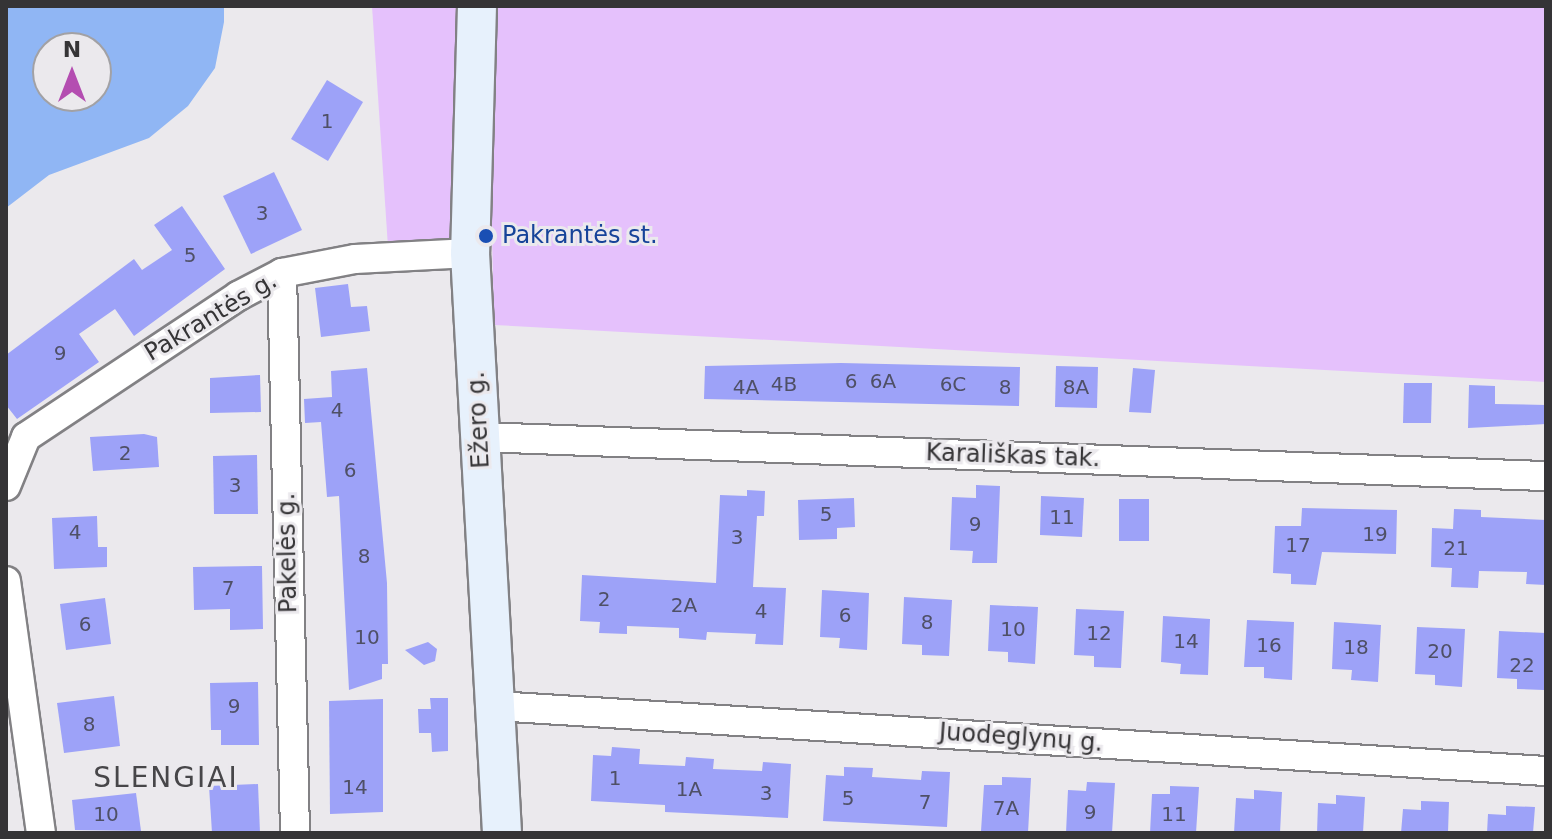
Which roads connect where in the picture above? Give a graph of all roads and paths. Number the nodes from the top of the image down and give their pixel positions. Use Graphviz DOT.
graph roads {
  1 [pos="477,6"];
  2 [pos="470,253"];
  3 [pos="282,273"];
  4 [pos="480,437"];
  5 [pos="1546,476"];
  6 [pos="6,486"];
  7 [pos="6,581"];
  8 [pos="495,706"];
  9 [pos="1546,771"];
  10 [pos="41,833"];
  11 [pos="295,833"];
  12 [pos="502,833"];
  1 -- 2 [label="main road, Ežero g."];
  2 -- 3 [label="street, Pakrantės g."];
  2 -- 4 [label="main road, Ežero g."];
  3 -- 6 [label="street, Pakrantės g."];
  3 -- 11 [label="street, Pakelės g."];
  4 -- 5 [label="street, Karališkas tak."];
  4 -- 8 [label="main road, Ežero g."];
  7 -- 10 [label="street"];
  8 -- 9 [label="street, Juodeglynų g."];
  8 -- 12 [label="main road, Ežero g."];
}
